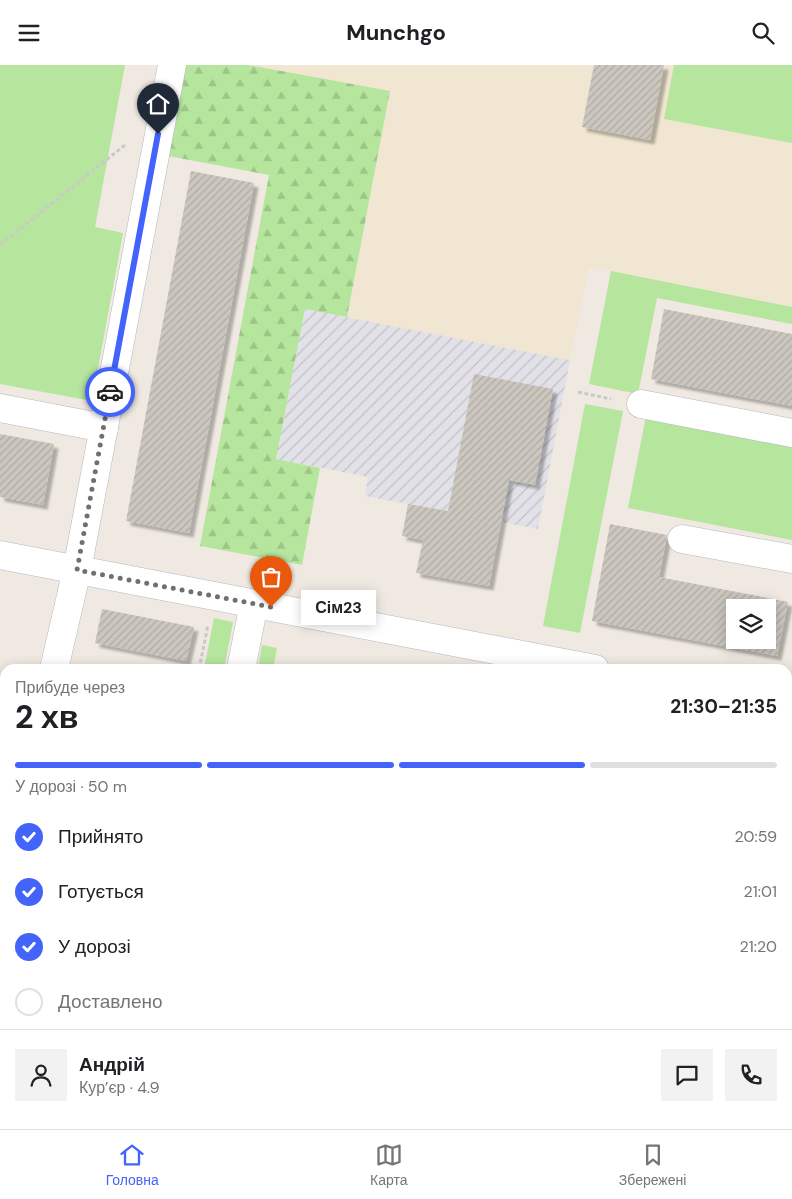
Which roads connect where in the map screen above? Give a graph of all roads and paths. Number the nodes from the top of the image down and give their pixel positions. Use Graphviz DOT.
graph roads {
  1 [pos="172,65"];
  2 [pos="162,115"];
  3 [pos="0,245"];
  4 [pos="641,404"];
  5 [pos="0,408"];
  6 [pos="104,428"];
  7 [pos="792,433"];
  8 [pos="682,539"];
  9 [pos="0,555"];
  10 [pos="792,559"];
  11 [pos="77,570"];
  12 [pos="214,596"];
  13 [pos="254,604"];
  14 [pos="55,664"];
  15 [pos="200,664"];
  16 [pos="242,664"];
  17 [pos="569,664"];
  1 -- 2 [label="street"];
  2 -- 3 [label="path"];
  2 -- 6 [label="street"];
  4 -- 7 [label="street"];
  5 -- 6 [label="street"];
  6 -- 11 [label="street"];
  8 -- 10 [label="street"];
  9 -- 11 [label="street"];
  11 -- 12 [label="street"];
  11 -- 14 [label="street"];
  12 -- 13 [label="street"];
  12 -- 15 [label="path"];
  13 -- 16 [label="street"];
  13 -- 17 [label="street"];
}
